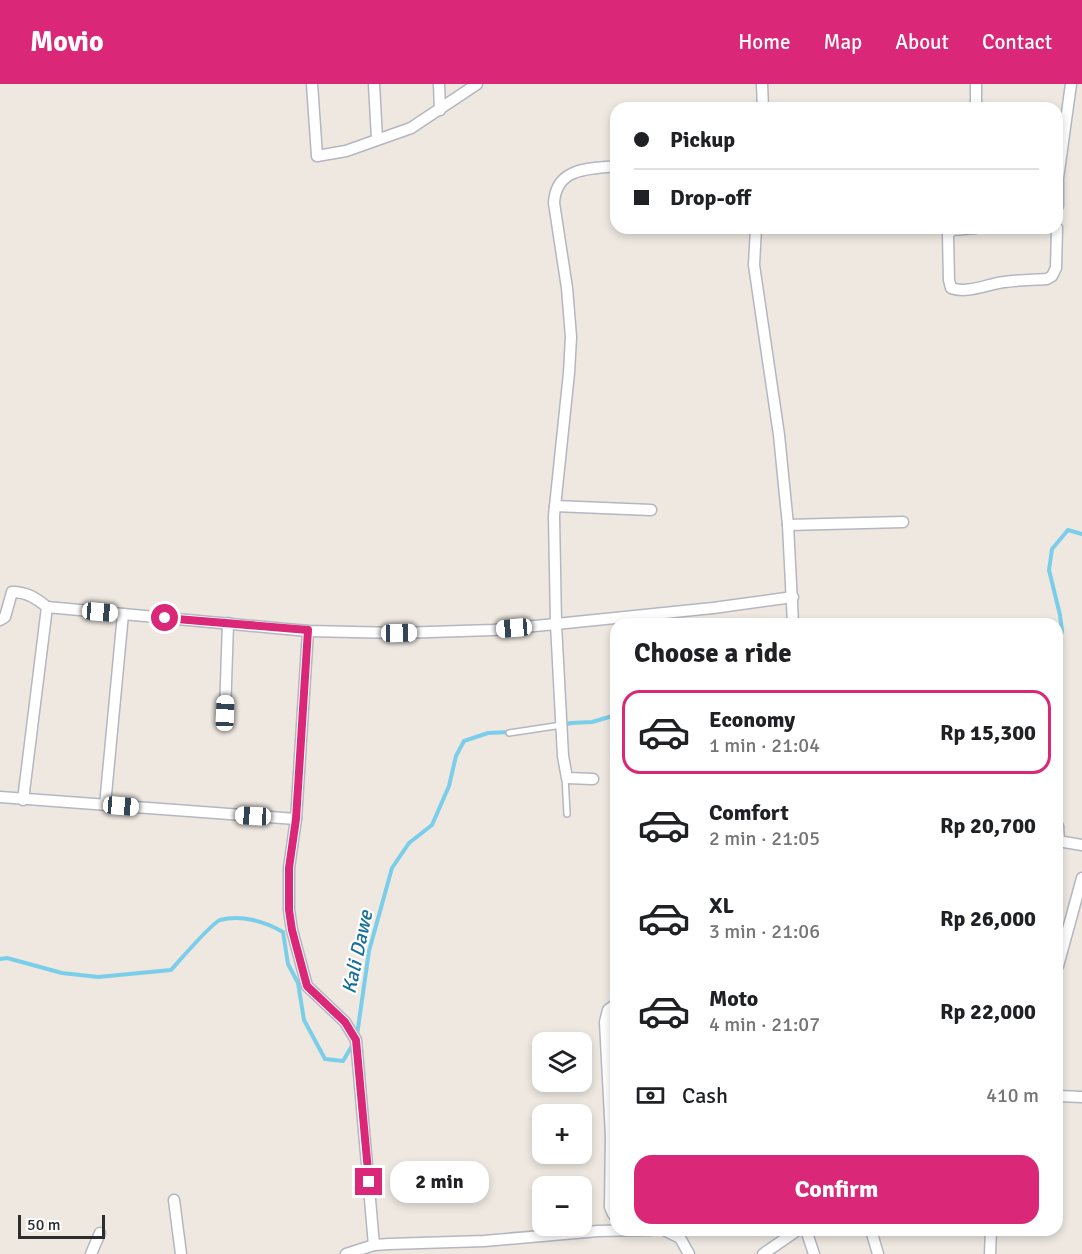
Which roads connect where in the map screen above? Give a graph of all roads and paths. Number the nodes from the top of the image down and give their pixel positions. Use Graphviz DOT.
graph roads {
  1 [pos="312,84"];
  2 [pos="374,84"];
  3 [pos="439,84"];
  4 [pos="477,84"];
  5 [pos="762,84"];
  6 [pos="976,84"];
  7 [pos="1071,84"];
  8 [pos="763,102"];
  9 [pos="976,102"];
  10 [pos="440,110"];
  11 [pos="377,139"];
  12 [pos="1063,142"];
  13 [pos="610,167"];
  14 [pos="756,234"];
  15 [pos="949,234"];
  16 [pos="1057,234"];
  17 [pos="555,506"];
  18 [pos="651,510"];
  19 [pos="903,522"];
  20 [pos="788,525"];
  21 [pos="793,597"];
  22 [pos="47,608"];
  23 [pos="123,614"];
  24 [pos="610,618"];
  25 [pos="615,618"];
  26 [pos="793,618"];
  27 [pos="0,620"];
  28 [pos="228,623"];
  29 [pos="556,624"];
  30 [pos="308,630"];
  31 [pos="225,713"];
  32 [pos="562,725"];
  33 [pos="508,733"];
  34 [pos="565,774"];
  35 [pos="593,779"];
  36 [pos="0,797"];
  37 [pos="23,800"];
  38 [pos="105,806"];
  39 [pos="567,814"];
  40 [pos="296,819"];
  41 [pos="1063,843"];
  42 [pos="1082,845"];
  43 [pos="1082,878"];
  44 [pos="1063,948"];
  45 [pos="610,1008"];
  46 [pos="1063,1096"];
  47 [pos="1082,1097"];
  48 [pos="610,1111"];
  49 [pos="174,1200"];
  50 [pos="610,1231"];
  51 [pos="100,1233"];
  52 [pos="676,1236"];
  53 [pos="789,1236"];
  54 [pos="808,1236"];
  55 [pos="873,1236"];
  56 [pos="991,1236"];
  57 [pos="374,1245"];
  58 [pos="91,1254"];
  59 [pos="180,1254"];
  60 [pos="346,1254"];
  61 [pos="688,1254"];
  62 [pos="763,1254"];
  63 [pos="814,1254"];
  64 [pos="878,1254"];
  65 [pos="990,1254"];
  1 -- 11 [label="street"];
  2 -- 11 [label="street"];
  3 -- 10 [label="street"];
  4 -- 10 [label="street"];
  5 -- 8 [label="street"];
  6 -- 9 [label="street"];
  7 -- 12 [label="street"];
  10 -- 11 [label="street"];
  13 -- 17 [label="street"];
  14 -- 20 [label="street"];
  15 -- 16 [label="street"];
  17 -- 18 [label="street"];
  17 -- 29 [label="street"];
  19 -- 20 [label="street"];
  20 -- 21 [label="street"];
  21 -- 25 [label="street"];
  21 -- 26 [label="street"];
  22 -- 23 [label="street"];
  22 -- 27 [label="street"];
  22 -- 37 [label="street"];
  23 -- 28 [label="street"];
  23 -- 38 [label="street"];
  24 -- 29 [label="street"];
  28 -- 30 [label="street"];
  28 -- 31 [label="street"];
  29 -- 30 [label="street"];
  29 -- 32 [label="street"];
  30 -- 40 [label="street"];
  32 -- 33 [label="lane"];
  32 -- 34 [label="street"];
  34 -- 35 [label="street"];
  34 -- 39 [label="lane"];
  36 -- 37 [label="street"];
  37 -- 38 [label="street"];
  38 -- 40 [label="street"];
  40 -- 57 [label="street"];
  41 -- 42 [label="street"];
  43 -- 44 [label="street"];
  45 -- 48 [label="street"];
  46 -- 47 [label="street"];
  49 -- 59 [label="street"];
  50 -- 57 [label="street"];
  51 -- 58 [label="street"];
  52 -- 61 [label="street"];
  53 -- 62 [label="street"];
  54 -- 63 [label="street"];
  55 -- 64 [label="street"];
  56 -- 65 [label="street"];
  57 -- 60 [label="street"];
}
